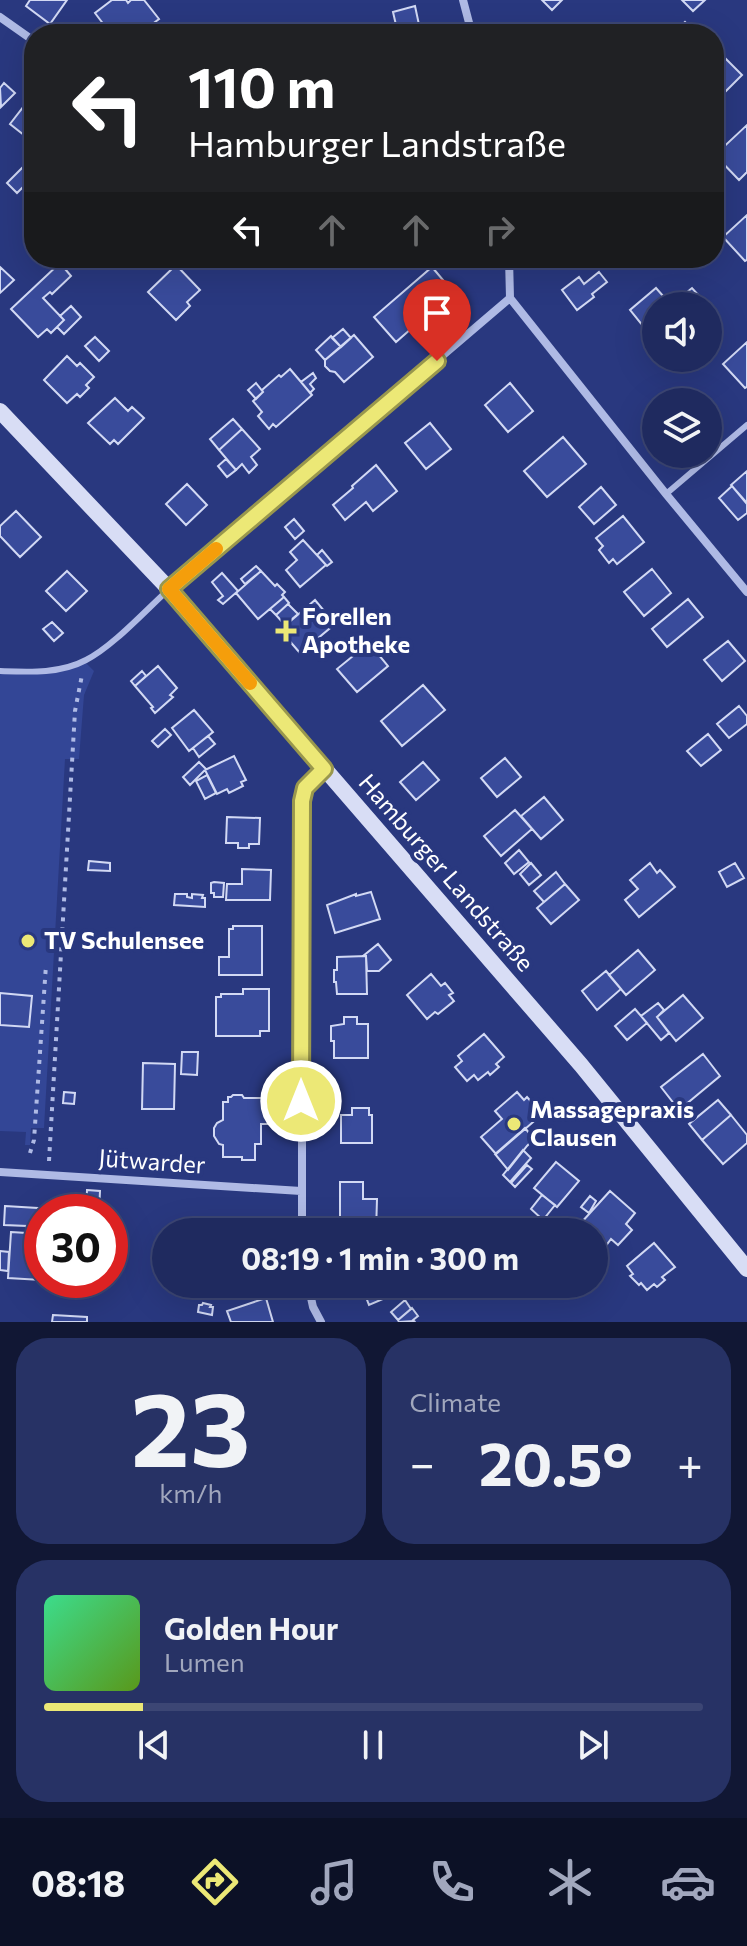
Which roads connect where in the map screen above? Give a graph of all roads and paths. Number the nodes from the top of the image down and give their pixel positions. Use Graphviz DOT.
graph roads {
  1 [pos="463,0"];
  2 [pos="0,17"];
  3 [pos="469,24"];
  4 [pos="24,34"];
  5 [pos="509,268"];
  6 [pos="510,298"];
  7 [pos="0,411"];
  8 [pos="747,425"];
  9 [pos="666,494"];
  10 [pos="169,589"];
  11 [pos="747,592"];
  12 [pos="84,661"];
  13 [pos="0,671"];
  14 [pos="324,769"];
  15 [pos="46,965"];
  16 [pos="30,1153"];
  17 [pos="0,1172"];
  18 [pos="48,1175"];
  19 [pos="301,1191"];
  20 [pos="302,1218"];
  21 [pos="747,1269"];
  22 [pos="311,1298"];
  23 [pos="321,1322"];
  1 -- 3 [label="street"];
  2 -- 4 [label="street"];
  5 -- 6 [label="street"];
  6 -- 9 [label="street"];
  6 -- 10 [label="street"];
  7 -- 10 [label="main road, Hamburger Landstraße"];
  8 -- 9 [label="lane"];
  9 -- 11 [label="street"];
  10 -- 12 [label="lane"];
  10 -- 14 [label="main road, Hamburger Landstraße"];
  12 -- 13 [label="lane"];
  12 -- 18 [label="path"];
  14 -- 19 [label="street"];
  14 -- 21 [label="main road, Hamburger Landstraße"];
  15 -- 16 [label="path"];
  17 -- 18 [label="street, Jütwarder"];
  18 -- 19 [label="street, Jütwarder"];
  19 -- 20 [label="street"];
  22 -- 23 [label="street"];
}
